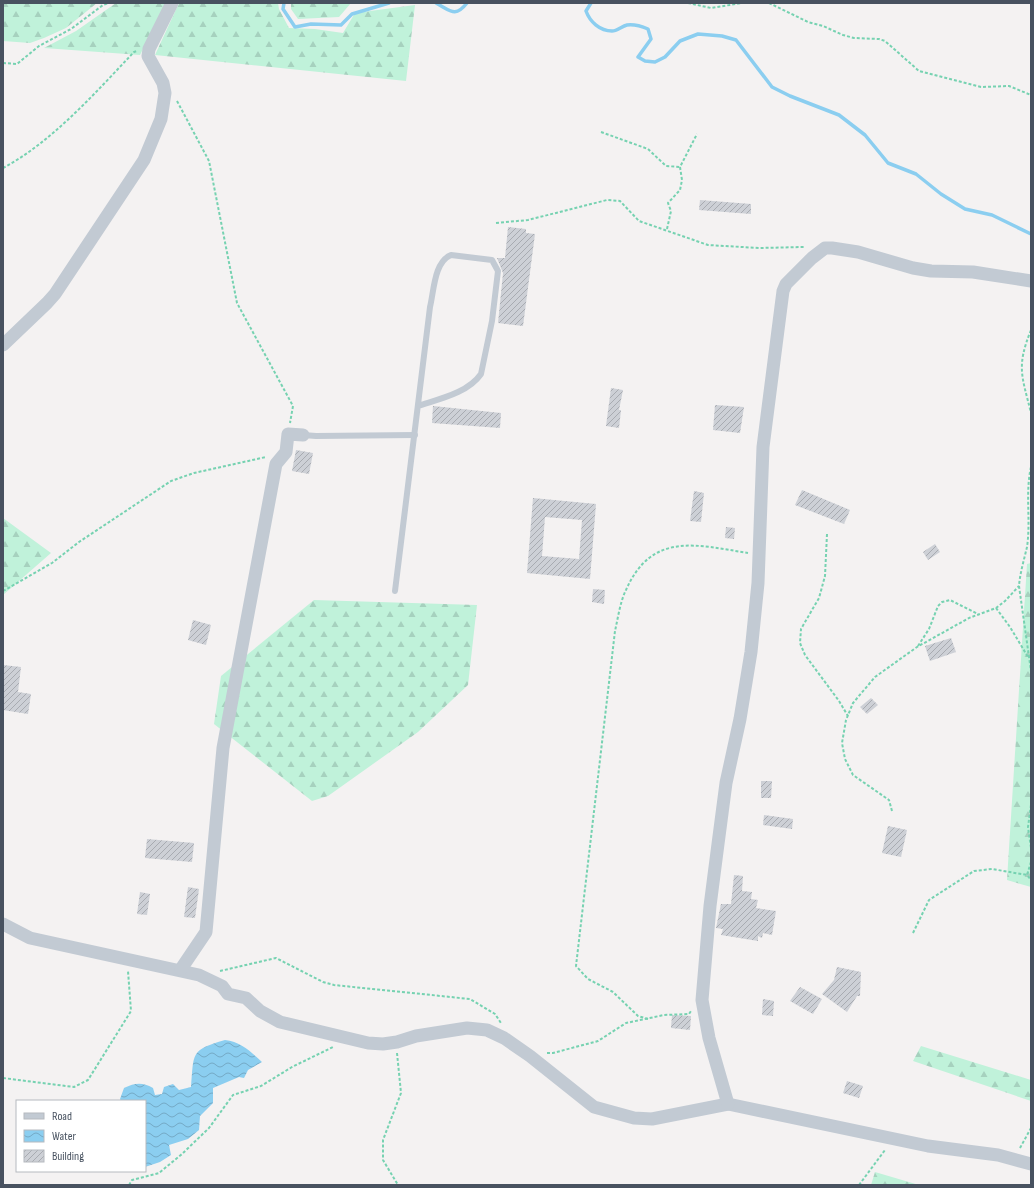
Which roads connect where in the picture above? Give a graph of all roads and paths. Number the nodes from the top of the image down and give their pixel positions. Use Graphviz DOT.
graph roads {
  1 [pos="109,3"];
  2 [pos="172,3"];
  3 [pos="688,3"];
  4 [pos="742,3"];
  5 [pos="769,3"];
  6 [pos="149,49"];
  7 [pos="3,63"];
  8 [pos="165,91"];
  9 [pos="1031,95"];
  10 [pos="601,132"];
  11 [pos="697,134"];
  12 [pos="680,167"];
  13 [pos="3,168"];
  14 [pos="496,223"];
  15 [pos="667,229"];
  16 [pos="825,248"];
  17 [pos="1031,281"];
  18 [pos="1031,330"];
  19 [pos="3,345"];
  20 [pos="418,406"];
  21 [pos="1031,413"];
  22 [pos="288,434"];
  23 [pos="303,435"];
  24 [pos="415,435"];
  25 [pos="286,452"];
  26 [pos="1031,467"];
  27 [pos="827,534"];
  28 [pos="759,555"];
  29 [pos="1019,586"];
  30 [pos="395,590"];
  31 [pos="3,591"];
  32 [pos="996,608"];
  33 [pos="978,614"];
  34 [pos="917,647"];
  35 [pos="1029,658"];
  36 [pos="1031,671"];
  37 [pos="848,716"];
  38 [pos="1031,805"];
  39 [pos="892,811"];
  40 [pos="1031,848"];
  41 [pos="1031,862"];
  42 [pos="1027,875"];
  43 [pos="1031,880"];
  44 [pos="3,924"];
  45 [pos="913,933"];
  46 [pos="127,960"];
  47 [pos="181,969"];
  48 [pos="200,975"];
  49 [pos="702,1000"];
  50 [pos="648,1019"];
  51 [pos="502,1025"];
  52 [pos="349,1039"];
  53 [pos="397,1042"];
  54 [pos="546,1053"];
  55 [pos="3,1078"];
  56 [pos="728,1104"];
  57 [pos="1031,1128"];
  58 [pos="894,1138"];
  59 [pos="1015,1158"];
  60 [pos="1031,1164"];
  61 [pos="129,1185"];
  62 [pos="398,1185"];
  63 [pos="859,1185"];
  1 -- 7 [label="path"];
  2 -- 6 [label="street"];
  3 -- 4 [label="path"];
  5 -- 9 [label="path"];
  6 -- 8 [label="street"];
  6 -- 13 [label="path"];
  8 -- 19 [label="street"];
  8 -- 22 [label="path"];
  10 -- 12 [label="path"];
  11 -- 12 [label="path"];
  12 -- 15 [label="path"];
  14 -- 15 [label="path"];
  15 -- 16 [label="path"];
  16 -- 17 [label="street"];
  16 -- 28 [label="street"];
  18 -- 21 [label="path"];
  20 -- 20 [label="lane"];
  20 -- 24 [label="lane"];
  22 -- 23 [label="street"];
  22 -- 25 [label="street"];
  23 -- 24 [label="lane"];
  24 -- 30 [label="lane"];
  25 -- 31 [label="path"];
  25 -- 47 [label="street"];
  26 -- 29 [label="path"];
  27 -- 37 [label="path"];
  28 -- 49 [label="street"];
  28 -- 50 [label="path"];
  29 -- 32 [label="path"];
  29 -- 35 [label="path"];
  32 -- 33 [label="path"];
  32 -- 35 [label="path"];
  33 -- 34 [label="path"];
  33 -- 34 [label="path"];
  34 -- 37 [label="path"];
  35 -- 36 [label="path"];
  37 -- 39 [label="path"];
  38 -- 40 [label="path"];
  41 -- 42 [label="path"];
  42 -- 43 [label="path"];
  42 -- 45 [label="path"];
  44 -- 46 [label="street"];
  46 -- 47 [label="street"];
  46 -- 55 [label="path"];
  47 -- 48 [label="street"];
  48 -- 51 [label="path"];
  48 -- 52 [label="street"];
  49 -- 50 [label="path"];
  49 -- 56 [label="street"];
  50 -- 54 [label="path"];
  52 -- 53 [label="street"];
  52 -- 61 [label="path"];
  53 -- 56 [label="street"];
  53 -- 62 [label="path"];
  56 -- 58 [label="street"];
  57 -- 59 [label="path"];
  58 -- 59 [label="street"];
  58 -- 63 [label="path"];
  59 -- 60 [label="street"];
}
